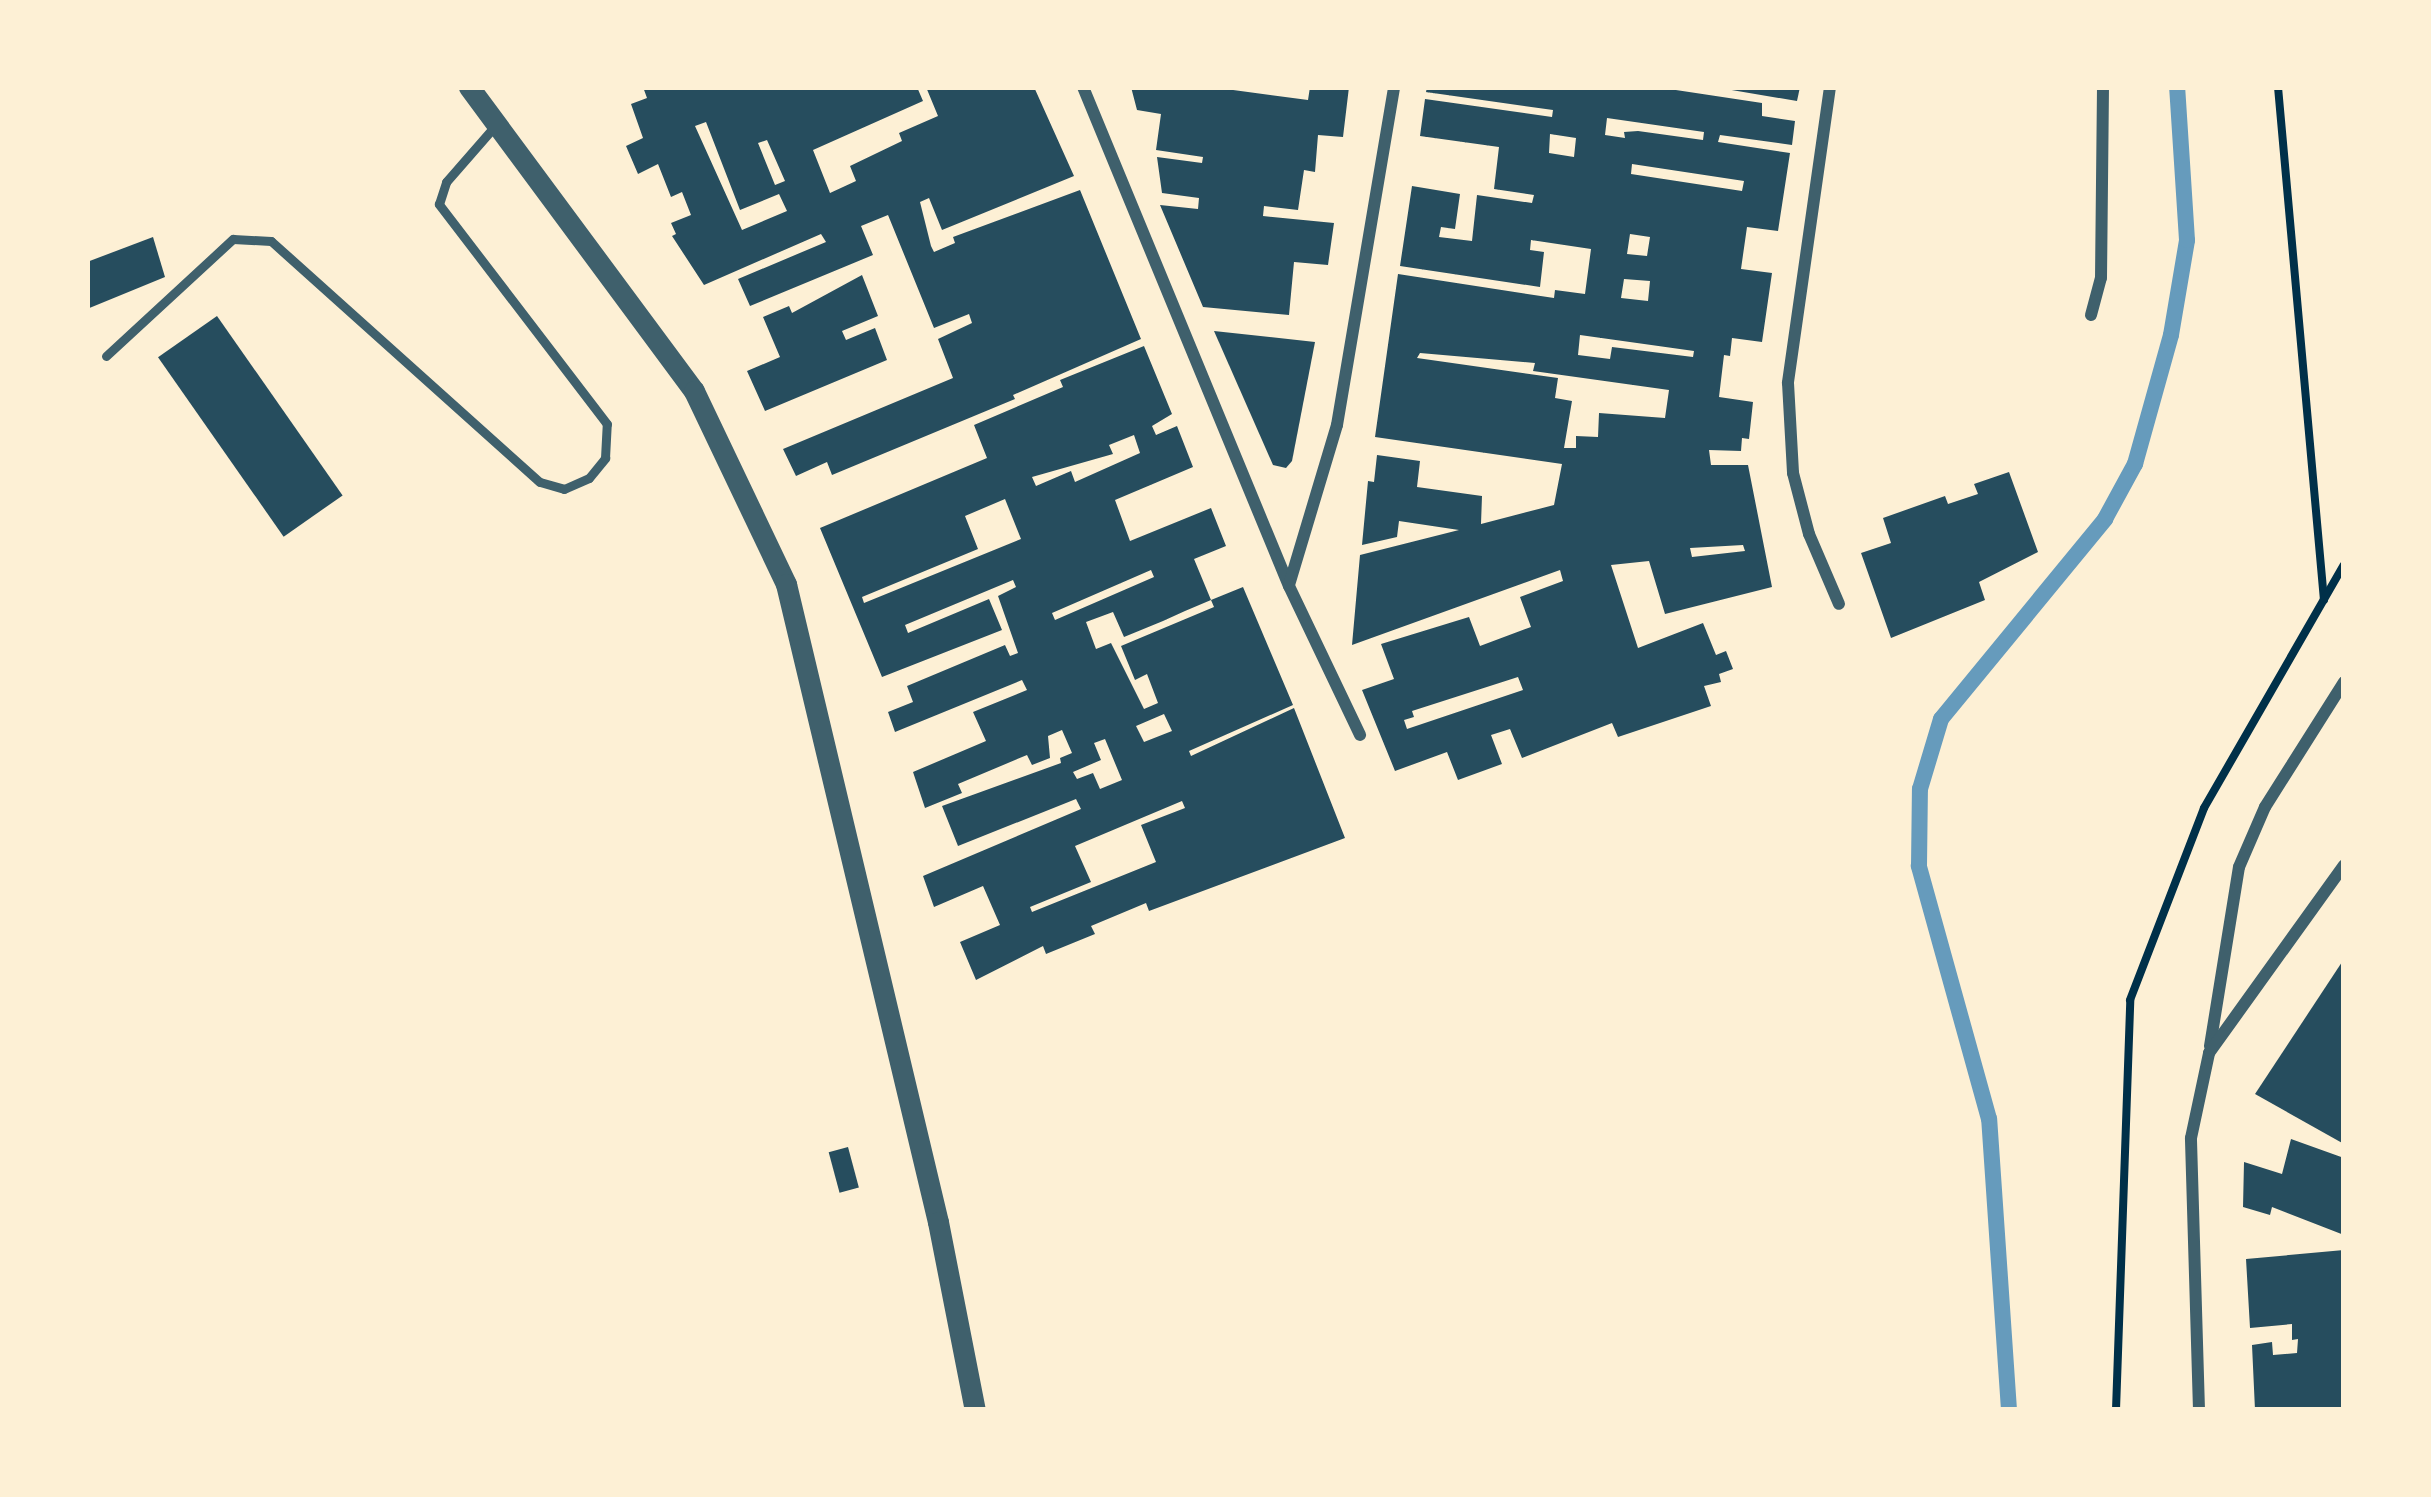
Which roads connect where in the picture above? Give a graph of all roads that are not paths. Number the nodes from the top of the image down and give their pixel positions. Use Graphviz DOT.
graph roads {
  1 [pos="469,87"];
  2 [pos="1083,87"];
  3 [pos="1394,87"];
  4 [pos="1830,87"];
  5 [pos="2103,87"];
  6 [pos="497,122"];
  7 [pos="2091,315"];
  8 [pos="106,356"];
  9 [pos="1289,586"];
  10 [pos="1839,604"];
  11 [pos="2344,682"];
  12 [pos="1360,735"];
  13 [pos="2344,865"];
  14 [pos="2209,1053"];
  15 [pos="975,1410"];
  16 [pos="2199,1410"];
  1 -- 6 [label="street"];
  2 -- 9 [label="street"];
  3 -- 9 [label="street"];
  4 -- 10 [label="street"];
  5 -- 7 [label="street"];
  6 -- 8 [label="lane"];
  6 -- 15 [label="street"];
  9 -- 12 [label="street"];
  11 -- 14 [label="street"];
  13 -- 14 [label="street"];
  14 -- 16 [label="street"];
}
